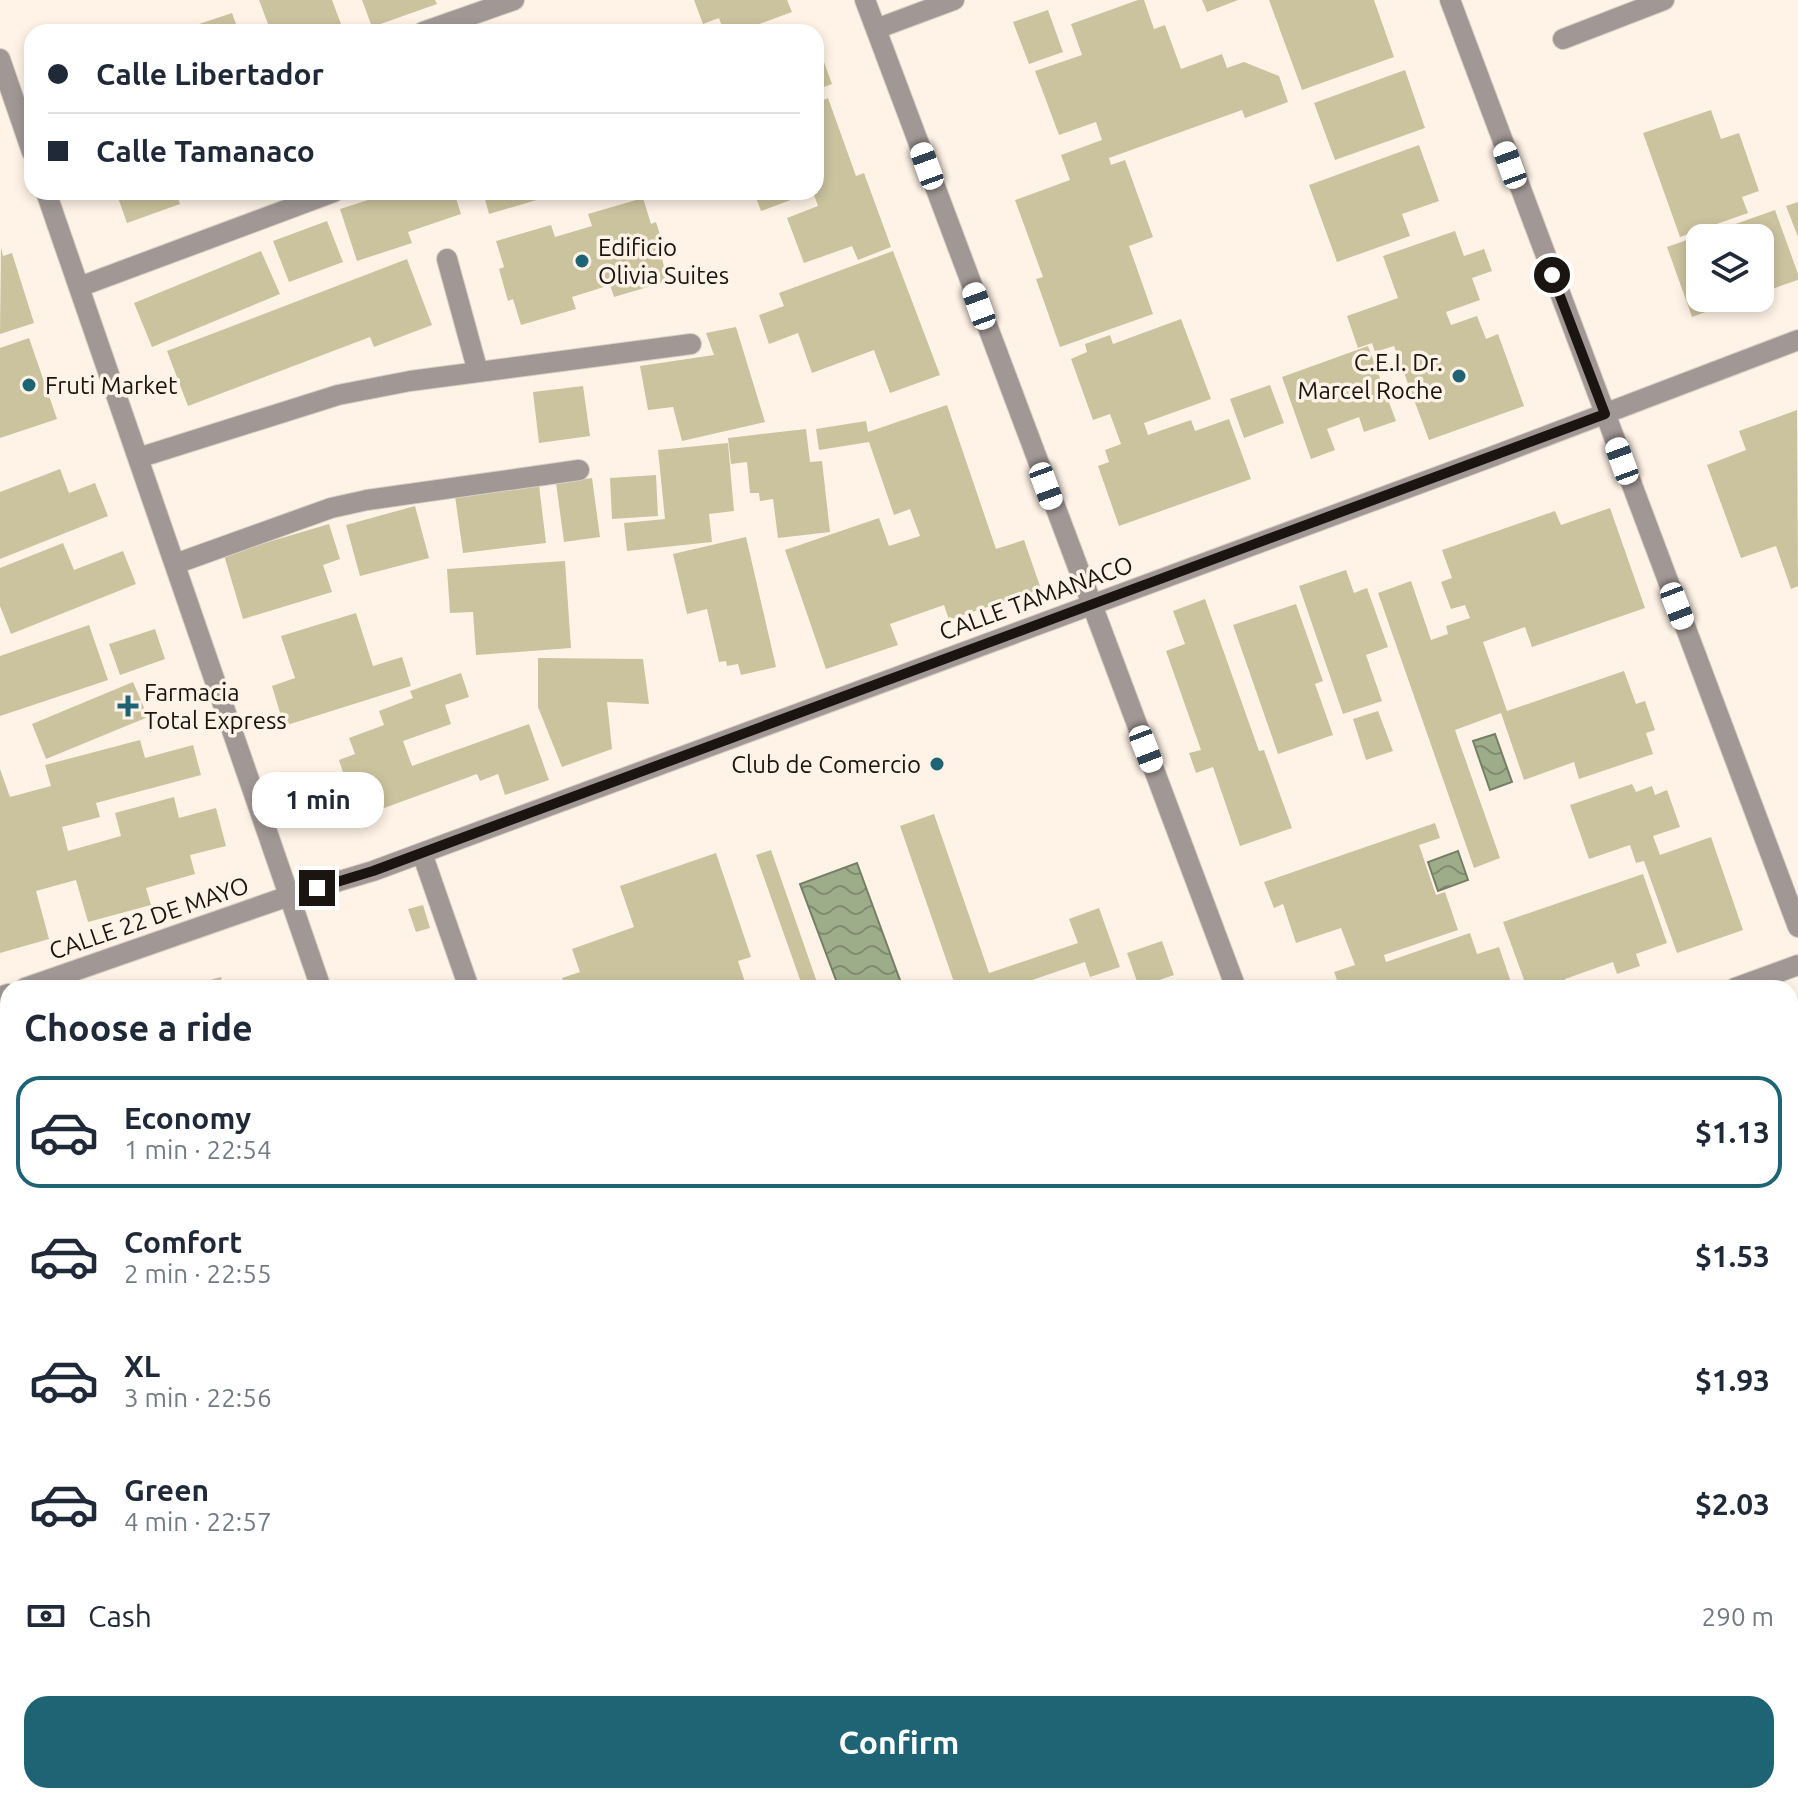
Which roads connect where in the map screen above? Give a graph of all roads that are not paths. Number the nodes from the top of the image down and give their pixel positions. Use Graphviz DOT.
graph roads {
  1 [pos="514,0"];
  2 [pos="865,0"];
  3 [pos="954,0"];
  4 [pos="1450,0"];
  5 [pos="1664,0"];
  6 [pos="446,24"];
  7 [pos="876,29"];
  8 [pos="1563,39"];
  9 [pos="0,59"];
  10 [pos="3,80"];
  11 [pos="24,132"];
  12 [pos="49,200"];
  13 [pos="313,200"];
  14 [pos="447,259"];
  15 [pos="79,287"];
  16 [pos="1798,340"];
  17 [pos="691,344"];
  18 [pos="478,372"];
  19 [pos="1605,414"];
  20 [pos="138,458"];
  21 [pos="579,470"];
  22 [pos="175,564"];
  23 [pos="1091,605"];
  24 [pos="422,853"];
  25 [pos="289,896"];
  26 [pos="1798,927"];
  27 [pos="1798,965"];
  28 [pos="48,980"];
  29 [pos="318,980"];
  30 [pos="466,980"];
  31 [pos="1233,980"];
  32 [pos="1757,980"];
  1 -- 6 [label="street"];
  2 -- 7 [label="street"];
  3 -- 7 [label="street"];
  4 -- 19 [label="street"];
  5 -- 8 [label="street"];
  7 -- 23 [label="street"];
  9 -- 10 [label="street"];
  10 -- 11 [label="street"];
  12 -- 15 [label="street"];
  13 -- 15 [label="street"];
  14 -- 18 [label="street"];
  15 -- 20 [label="street"];
  16 -- 19 [label="street, CALLE TAMANACO"];
  17 -- 18 [label="street"];
  18 -- 20 [label="street"];
  19 -- 23 [label="street, CALLE TAMANACO"];
  19 -- 26 [label="street"];
  20 -- 22 [label="street"];
  21 -- 22 [label="street"];
  22 -- 25 [label="street"];
  23 -- 24 [label="street, CALLE TAMANACO"];
  23 -- 31 [label="street"];
  24 -- 25 [label="street, CALLE TAMANACO"];
  24 -- 30 [label="street"];
  25 -- 28 [label="street, CALLE 22 DE MAYO"];
  25 -- 29 [label="street"];
  27 -- 32 [label="street"];
}
